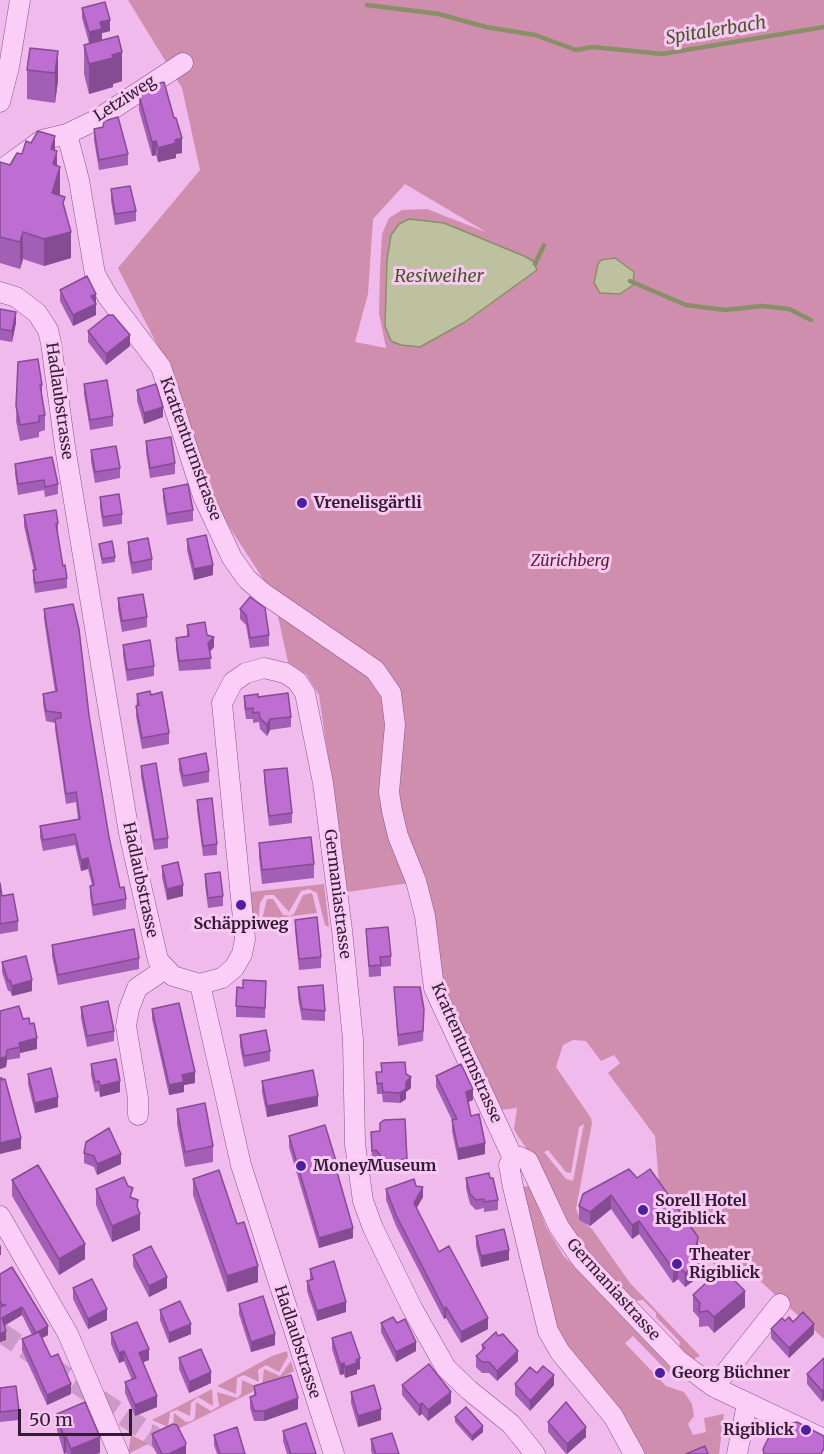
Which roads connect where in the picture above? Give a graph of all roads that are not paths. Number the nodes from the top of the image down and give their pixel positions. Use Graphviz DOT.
graph roads {
  1 [pos="20,0"];
  2 [pos="183,63"];
  3 [pos="0,102"];
  4 [pos="67,134"];
  5 [pos="0,171"];
  6 [pos="0,292"];
  7 [pos="165,969"];
  8 [pos="200,984"];
  9 [pos="138,1115"];
  10 [pos="513,1158"];
  11 [pos="0,1216"];
  12 [pos="780,1304"];
  13 [pos="714,1387"];
  14 [pos="747,1404"];
  15 [pos="824,1439"];
  16 [pos="119,1454"];
  17 [pos="334,1454"];
  18 [pos="536,1454"];
  19 [pos="634,1454"];
  20 [pos="737,1454"];
  1 -- 3 [label="street"];
  2 -- 4 [label="street, Letziweg"];
  4 -- 5 [label="street"];
  4 -- 10 [label="street, Krattenturmstrasse"];
  6 -- 7 [label="street, Hadlaubstrasse"];
  7 -- 8 [label="street"];
  7 -- 9 [label="street"];
  8 -- 17 [label="street, Hadlaubstrasse"];
  8 -- 18 [label="street, Germaniastrasse"];
  10 -- 13 [label="street, Germaniastrasse"];
  10 -- 19 [label="street"];
  11 -- 16 [label="street"];
  12 -- 13 [label="street"];
  13 -- 14 [label="street, Germaniastrasse"];
  14 -- 15 [label="street, Germaniastrasse"];
  14 -- 20 [label="street"];
}
